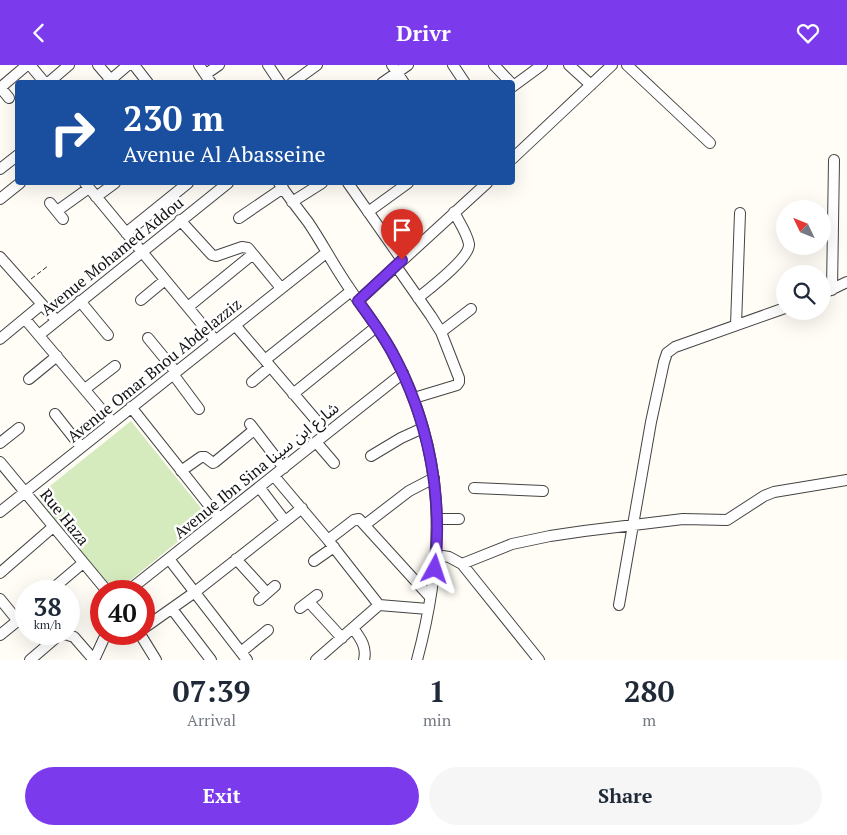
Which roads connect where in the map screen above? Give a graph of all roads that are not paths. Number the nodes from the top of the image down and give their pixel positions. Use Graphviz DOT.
graph roads {
  1 [pos="28,65"];
  2 [pos="69,65"];
  3 [pos="98,65"];
  4 [pos="128,65"];
  5 [pos="134,65"];
  6 [pos="199,65"];
  7 [pos="219,65"];
  8 [pos="268,65"];
  9 [pos="317,65"];
  10 [pos="408,65"];
  11 [pos="453,65"];
  12 [pos="494,65"];
  13 [pos="542,65"];
  14 [pos="612,65"];
  15 [pos="627,65"];
  16 [pos="570,66"];
  17 [pos="395,69"];
  18 [pos="208,78"];
  19 [pos="44,80"];
  20 [pos="51,80"];
  21 [pos="108,80"];
  22 [pos="110,80"];
  23 [pos="146,80"];
  24 [pos="278,80"];
  25 [pos="296,80"];
  26 [pos="385,80"];
  27 [pos="402,80"];
  28 [pos="463,80"];
  29 [pos="509,80"];
  30 [pos="515,83"];
  31 [pos="592,85"];
  32 [pos="0,87"];
  33 [pos="9,98"];
  34 [pos="710,143"];
  35 [pos="515,156"];
  36 [pos="15,157"];
  37 [pos="834,160"];
  38 [pos="1,167"];
  39 [pos="18,185"];
  40 [pos="87,185"];
  41 [pos="112,185"];
  42 [pos="183,185"];
  43 [pos="225,185"];
  44 [pos="281,185"];
  45 [pos="319,185"];
  46 [pos="349,185"];
  47 [pos="405,185"];
  48 [pos="481,185"];
  49 [pos="96,197"];
  50 [pos="0,199"];
  51 [pos="292,202"];
  52 [pos="57,211"];
  53 [pos="368,212"];
  54 [pos="454,212"];
  55 [pos="740,213"];
  56 [pos="240,218"];
  57 [pos="180,220"];
  58 [pos="126,233"];
  59 [pos="141,252"];
  60 [pos="326,253"];
  61 [pos="253,254"];
  62 [pos="0,257"];
  63 [pos="399,263"];
  64 [pos="828,265"];
  65 [pos="165,280"];
  66 [pos="847,282"];
  67 [pos="280,288"];
  68 [pos="831,290"];
  69 [pos="351,291"];
  70 [pos="418,298"];
  71 [pos="80,301"];
  72 [pos="141,301"];
  73 [pos="358,301"];
  74 [pos="41,305"];
  75 [pos="188,307"];
  76 [pos="471,309"];
  77 [pos="776,311"];
  78 [pos="25,319"];
  79 [pos="56,320"];
  80 [pos="235,325"];
  81 [pos="736,325"];
  82 [pos="376,327"];
  83 [pos="441,332"];
  84 [pos="39,335"];
  85 [pos="108,335"];
  86 [pos="1,336"];
  87 [pos="148,338"];
  88 [pos="216,341"];
  89 [pos="57,355"];
  90 [pos="267,364"];
  91 [pos="115,366"];
  92 [pos="174,373"];
  93 [pos="403,373"];
  94 [pos="29,379"];
  95 [pos="252,382"];
  96 [pos="85,389"];
  97 [pos="292,394"];
  98 [pos="414,399"];
  99 [pos="131,407"];
  100 [pos="199,409"];
  101 [pos="55,413"];
  102 [pos="112,423"];
  103 [pos="18,428"];
  104 [pos="423,428"];
  105 [pos="327,433"];
  106 [pos="316,442"];
  107 [pos="0,443"];
  108 [pos="81,447"];
  109 [pos="372,457"];
  110 [pos="0,462"];
  111 [pos="334,463"];
  112 [pos="284,468"];
  113 [pos="181,471"];
  114 [pos="274,475"];
  115 [pos="434,478"];
  116 [pos="847,480"];
  117 [pos="259,487"];
  118 [pos="474,488"];
  119 [pos="543,491"];
  120 [pos="25,492"];
  121 [pos="302,508"];
  122 [pos="0,512"];
  123 [pos="219,519"];
  124 [pos="437,519"];
  125 [pos="458,519"];
  126 [pos="285,521"];
  127 [pos="366,524"];
  128 [pos="633,525"];
  129 [pos="53,527"];
  130 [pos="331,543"];
  131 [pos="436,555"];
  132 [pos="169,559"];
  133 [pos="236,559"];
  134 [pos="314,561"];
  135 [pos="83,563"];
  136 [pos="462,564"];
  137 [pos="0,573"];
  138 [pos="63,580"];
  139 [pos="98,580"];
  140 [pos="142,580"];
  141 [pos="195,592"];
  142 [pos="267,593"];
  143 [pos="430,597"];
  144 [pos="0,599"];
  145 [pos="309,602"];
  146 [pos="379,605"];
  147 [pos="619,605"];
  148 [pos="172,609"];
  149 [pos="428,609"];
  150 [pos="15,611"];
  151 [pos="155,621"];
  152 [pos="15,623"];
  153 [pos="353,629"];
  154 [pos="268,630"];
  155 [pos="0,635"];
  156 [pos="342,638"];
  157 [pos="80,644"];
  158 [pos="48,645"];
  159 [pos="101,645"];
  160 [pos="146,645"];
  161 [pos="244,656"];
  162 [pos="30,660"];
  163 [pos="94,660"];
  164 [pos="155,660"];
  165 [pos="211,660"];
  166 [pos="316,660"];
  167 [pos="364,660"];
  168 [pos="417,660"];
  169 [pos="539,660"];
  1 -- 19 [label="street"];
  1 -- 32 [label="street"];
  2 -- 20 [label="street"];
  3 -- 21 [label="street"];
  4 -- 22 [label="street"];
  5 -- 23 [label="street"];
  6 -- 18 [label="street"];
  7 -- 18 [label="street"];
  8 -- 24 [label="street"];
  9 -- 25 [label="street"];
  10 -- 17 [label="street"];
  11 -- 28 [label="street"];
  12 -- 29 [label="street"];
  13 -- 30 [label="street"];
  14 -- 31 [label="street"];
  15 -- 34 [label="street"];
  16 -- 31 [label="street"];
  17 -- 26 [label="street"];
  17 -- 27 [label="street"];
  31 -- 35 [label="street"];
  32 -- 33 [label="street"];
  36 -- 38 [label="street"];
  37 -- 64 [label="street"];
  39 -- 50 [label="street"];
  40 -- 49 [label="street"];
  40 -- 52 [label="street"];
  41 -- 49 [label="street"];
  42 -- 58 [label="street"];
  43 -- 57 [label="street, Avenue Mohamed Addou"];
  44 -- 51 [label="street"];
  44 -- 56 [label="street"];
  45 -- 51 [label="street"];
  46 -- 53 [label="street"];
  47 -- 53 [label="street"];
  48 -- 54 [label="street"];
  49 -- 58 [label="street"];
  51 -- 60 [label="street"];
  53 -- 63 [label="street"];
  54 -- 63 [label="street"];
  54 -- 70 [label="street"];
  55 -- 81 [label="street"];
  57 -- 59 [label="street, Avenue Mohamed Addou"];
  57 -- 61 [label="street"];
  58 -- 59 [label="street"];
  59 -- 65 [label="street"];
  59 -- 71 [label="street, Avenue Mohamed Addou"];
  60 -- 67 [label="street, Avenue Omar Bnou Abdelazziz"];
  60 -- 69 [label="street"];
  61 -- 67 [label="street"];
  61 -- 75 [label="street"];
  62 -- 74 [label="street"];
  63 -- 70 [label="street"];
  63 -- 73 [label="street"];
  65 -- 72 [label="street"];
  65 -- 75 [label="street"];
  66 -- 68 [label="street"];
  67 -- 80 [label="street, Avenue Omar Bnou Abdelazziz"];
  69 -- 73 [label="street"];
  69 -- 90 [label="street"];
  70 -- 83 [label="street"];
  71 -- 79 [label="street, Avenue Mohamed Addou"];
  71 -- 85 [label="street"];
  73 -- 82 [label="street"];
  74 -- 78 [label="street, Avenue Mohamed Addou"];
  74 -- 79 [label="street"];
  75 -- 88 [label="street"];
  76 -- 83 [label="street"];
  77 -- 81 [label="street"];
  78 -- 84 [label="street"];
  78 -- 86 [label="street, Avenue Mohamed Addou"];
  79 -- 84 [label="street, Avenue Mohamed Addou"];
  80 -- 88 [label="street, Avenue Omar Bnou Abdelazziz"];
  80 -- 90 [label="street"];
  81 -- 128 [label="street"];
  82 -- 93 [label="street"];
  82 -- 97 [label="street"];
  83 -- 98 [label="street"];
  84 -- 89 [label="street"];
  87 -- 92 [label="street"];
  88 -- 92 [label="street, Avenue Omar Bnou Abdelazziz"];
  89 -- 94 [label="street"];
  89 -- 96 [label="street"];
  90 -- 95 [label="street"];
  90 -- 97 [label="street"];
  91 -- 96 [label="street"];
  92 -- 99 [label="street, Avenue Omar Bnou Abdelazziz"];
  92 -- 100 [label="street"];
  93 -- 98 [label="street"];
  93 -- 105 [label="street, Avenue Ibn Sina شارع ابن سينا"];
  96 -- 102 [label="street"];
  97 -- 105 [label="street"];
  98 -- 104 [label="street"];
  99 -- 102 [label="street, Avenue Omar Bnou Abdelazziz"];
  99 -- 113 [label="street"];
  101 -- 108 [label="street"];
  102 -- 108 [label="street, Avenue Omar Bnou Abdelazziz"];
  103 -- 107 [label="street"];
  104 -- 109 [label="street"];
  104 -- 115 [label="street"];
  105 -- 106 [label="street, Avenue Ibn Sina شارع ابن سينا"];
  106 -- 111 [label="street"];
  106 -- 112 [label="street, Avenue Ibn Sina شارع ابن سينا"];
  108 -- 120 [label="street, Avenue Omar Bnou Abdelazziz"];
  110 -- 120 [label="street, Rue Haza"];
  112 -- 113 [label="street"];
  112 -- 114 [label="street, Avenue Ibn Sina شارع ابن سينا"];
  113 -- 123 [label="street"];
  114 -- 117 [label="street, Avenue Ibn Sina شارع ابن سينا"];
  114 -- 121 [label="street"];
  115 -- 124 [label="street"];
  115 -- 127 [label="street"];
  116 -- 128 [label="street"];
  117 -- 123 [label="street, Avenue Ibn Sina شارع ابن سينا"];
  117 -- 126 [label="street"];
  118 -- 119 [label="street"];
  120 -- 122 [label="street, Avenue Omar Bnou Abdelazziz"];
  120 -- 129 [label="street, Rue Haza"];
  121 -- 126 [label="street"];
  121 -- 130 [label="street"];
  123 -- 132 [label="street, Avenue Ibn Sina شارع ابن سينا"];
  124 -- 125 [label="street"];
  124 -- 131 [label="street"];
  126 -- 133 [label="street"];
  127 -- 130 [label="street"];
  127 -- 143 [label="street"];
  128 -- 136 [label="street"];
  128 -- 147 [label="street"];
  129 -- 135 [label="street, Rue Haza"];
  129 -- 137 [label="street"];
  130 -- 134 [label="street"];
  130 -- 146 [label="street"];
  131 -- 136 [label="street"];
  131 -- 143 [label="street"];
  132 -- 140 [label="street, Avenue Ibn Sina شارع ابن سينا"];
  132 -- 141 [label="street"];
  133 -- 141 [label="street"];
  133 -- 142 [label="street"];
  135 -- 138 [label="street"];
  135 -- 139 [label="street, Rue Haza"];
  136 -- 169 [label="street"];
  141 -- 148 [label="street"];
  141 -- 161 [label="street"];
  143 -- 149 [label="street"];
  144 -- 150 [label="street"];
  145 -- 156 [label="street"];
  146 -- 149 [label="street"];
  146 -- 153 [label="street"];
  148 -- 151 [label="street"];
  148 -- 165 [label="street"];
  149 -- 168 [label="street"];
  152 -- 155 [label="street"];
  153 -- 156 [label="street"];
  153 -- 167 [label="street"];
  154 -- 161 [label="street"];
  156 -- 166 [label="street"];
  157 -- 163 [label="street"];
  158 -- 162 [label="street"];
  159 -- 163 [label="street"];
  160 -- 164 [label="street"];
}
